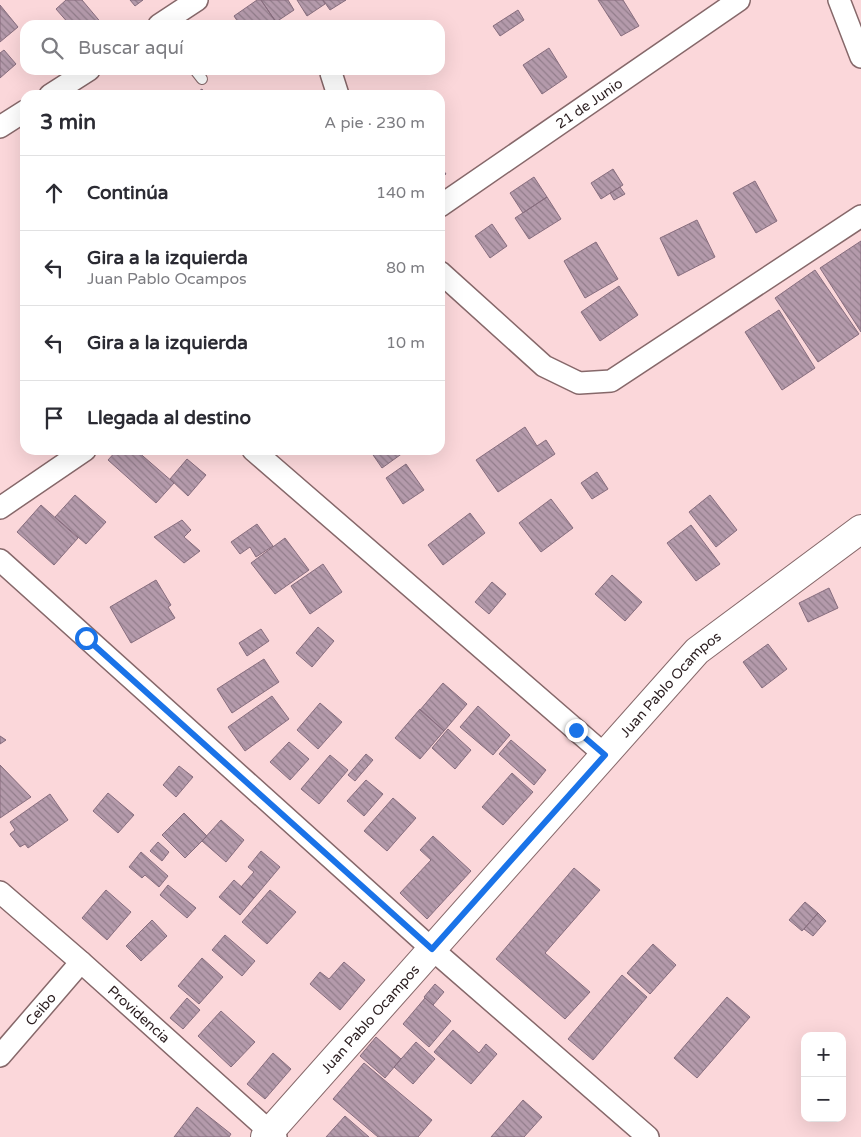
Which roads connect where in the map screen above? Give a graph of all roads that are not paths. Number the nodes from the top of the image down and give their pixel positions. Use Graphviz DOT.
graph roads {
  1 [pos="196,0"];
  2 [pos="739,0"];
  3 [pos="839,0"];
  4 [pos="167,20"];
  5 [pos="861,57"];
  6 [pos="81,75"];
  7 [pos="198,75"];
  8 [pos="331,75"];
  9 [pos="202,80"];
  10 [pos="58,90"];
  11 [pos="336,90"];
  12 [pos="20,114"];
  13 [pos="0,127"];
  14 [pos="445,203"];
  15 [pos="861,216"];
  16 [pos="445,277"];
  17 [pos="78,455"];
  18 [pos="259,455"];
  19 [pos="0,508"];
  20 [pos="861,529"];
  21 [pos="0,560"];
  22 [pos="605,755"];
  23 [pos="0,892"];
  24 [pos="432,949"];
  25 [pos="81,962"];
  26 [pos="0,1056"];
  27 [pos="271,1135"];
  28 [pos="648,1137"];
  1 -- 4 [label="street"];
  2 -- 14 [label="street, 21 de Junio"];
  3 -- 5 [label="street"];
  6 -- 10 [label="street"];
  7 -- 9 [label="lane"];
  8 -- 11 [label="street"];
  12 -- 13 [label="street"];
  15 -- 16 [label="street"];
  17 -- 19 [label="street"];
  18 -- 22 [label="street"];
  20 -- 22 [label="street, Juan Pablo Ocampos"];
  21 -- 24 [label="street"];
  22 -- 24 [label="street, Juan Pablo Ocampos"];
  23 -- 25 [label="street, Providencia"];
  24 -- 27 [label="street, Juan Pablo Ocampos"];
  24 -- 28 [label="street"];
  25 -- 26 [label="street, Ceibo"];
  25 -- 27 [label="street, Providencia"];
}
